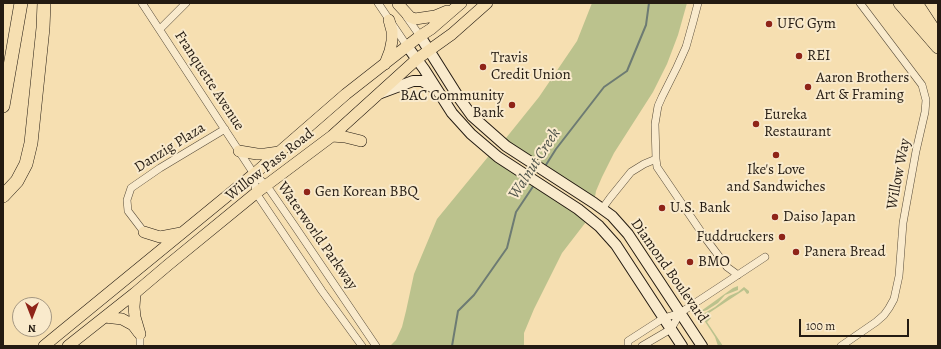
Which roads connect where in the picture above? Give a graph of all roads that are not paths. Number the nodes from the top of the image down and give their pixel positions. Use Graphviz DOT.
graph roads {
  1 [pos="21,3"];
  2 [pos="44,3"];
  3 [pos="142,3"];
  4 [pos="186,3"];
  5 [pos="378,3"];
  6 [pos="487,3"];
  7 [pos="698,3"];
  8 [pos="860,3"];
  9 [pos="900,3"];
  10 [pos="916,3"];
  11 [pos="398,4"];
  12 [pos="459,5"];
  13 [pos="389,20"];
  14 [pos="160,29"];
  15 [pos="420,36"];
  16 [pos="938,37"];
  17 [pos="407,46"];
  18 [pos="938,47"];
  19 [pos="429,50"];
  20 [pos="417,59"];
  21 [pos="385,64"];
  22 [pos="438,92"];
  23 [pos="379,94"];
  24 [pos="446,105"];
  25 [pos="3,106"];
  26 [pos="477,120"];
  27 [pos="225,129"];
  28 [pos="332,136"];
  29 [pos="361,142"];
  30 [pos="239,151"];
  31 [pos="279,152"];
  32 [pos="656,159"];
  33 [pos="254,174"];
  34 [pos="267,186"];
  35 [pos="256,193"];
  36 [pos="3,196"];
  37 [pos="602,209"];
  38 [pos="144,232"];
  39 [pos="182,233"];
  40 [pos="765,257"];
  41 [pos="738,275"];
  42 [pos="136,293"];
  43 [pos="680,313"];
  44 [pos="105,317"];
  45 [pos="664,318"];
  46 [pos="671,329"];
  47 [pos="140,334"];
  48 [pos="44,346"];
  49 [pos="68,346"];
  50 [pos="140,346"];
  51 [pos="362,346"];
  52 [pos="376,346"];
  53 [pos="628,346"];
  54 [pos="642,346"];
  55 [pos="682,346"];
  56 [pos="702,346"];
  57 [pos="841,346"];
  1 -- 25 [label="highway"];
  2 -- 36 [label="highway"];
  3 -- 14 [label="street, Franquette Avenue"];
  4 -- 14 [label="street"];
  5 -- 13 [label="street"];
  6 -- 19 [label="main road, Willow Pass Road"];
  7 -- 32 [label="street"];
  8 -- 57 [label="street, Willow Way"];
  9 -- 18 [label="highway"];
  10 -- 16 [label="highway"];
  11 -- 12 [label="main road"];
  11 -- 15 [label="street"];
  12 -- 15 [label="main road, Willow Pass Road"];
  13 -- 17 [label="street"];
  13 -- 21 [label="main road"];
  14 -- 27 [label="street, Franquette Avenue"];
  15 -- 17 [label="main road, Willow Pass Road"];
  15 -- 19 [label="main road, Diamond Boulevard"];
  17 -- 20 [label="main road, Diamond Boulevard"];
  17 -- 21 [label="main road, Willow Pass Road"];
  19 -- 20 [label="main road, Willow Pass Road"];
  19 -- 26 [label="main road, Diamond Boulevard"];
  20 -- 22 [label="main road, Diamond Boulevard"];
  20 -- 23 [label="main road, Willow Pass Road"];
  21 -- 31 [label="main road, Willow Pass Road"];
  22 -- 23 [label="main road"];
  22 -- 24 [label="main road, Diamond Boulevard"];
  23 -- 28 [label="main road, Willow Pass Road"];
  24 -- 26 [label="main road"];
  24 -- 45 [label="main road, Diamond Boulevard"];
  26 -- 37 [label="main road, Diamond Boulevard"];
  27 -- 30 [label="street, Franquette Avenue"];
  27 -- 38 [label="street, Danzig Plaza"];
  28 -- 29 [label="main road"];
  28 -- 34 [label="main road, Willow Pass Road"];
  30 -- 31 [label="main road"];
  30 -- 33 [label="street, Franquette Avenue"];
  31 -- 33 [label="main road, Willow Pass Road"];
  32 -- 37 [label="street"];
  32 -- 41 [label="street"];
  33 -- 34 [label="street, Waterworld Parkway"];
  33 -- 35 [label="street, Waterworld Parkway"];
  33 -- 39 [label="main road, Willow Pass Road"];
  34 -- 35 [label="main road, Willow Pass Road"];
  34 -- 52 [label="street, Waterworld Parkway"];
  35 -- 42 [label="main road, Willow Pass Road"];
  35 -- 51 [label="street, Waterworld Parkway"];
  37 -- 43 [label="main road, Diamond Boulevard"];
  38 -- 39 [label="main road"];
  39 -- 48 [label="main road, Willow Pass Road"];
  40 -- 41 [label="street"];
  41 -- 43 [label="street"];
  42 -- 44 [label="main road, Willow Pass Road"];
  42 -- 47 [label="main road"];
  43 -- 45 [label="street"];
  43 -- 46 [label="street"];
  43 -- 56 [label="main road, Diamond Boulevard"];
  44 -- 47 [label="main road"];
  44 -- 49 [label="main road, Willow Pass Road"];
  45 -- 46 [label="main road, Diamond Boulevard"];
  45 -- 53 [label="street"];
  46 -- 54 [label="street"];
  46 -- 55 [label="main road, Diamond Boulevard"];
  47 -- 50 [label="street"];
}
